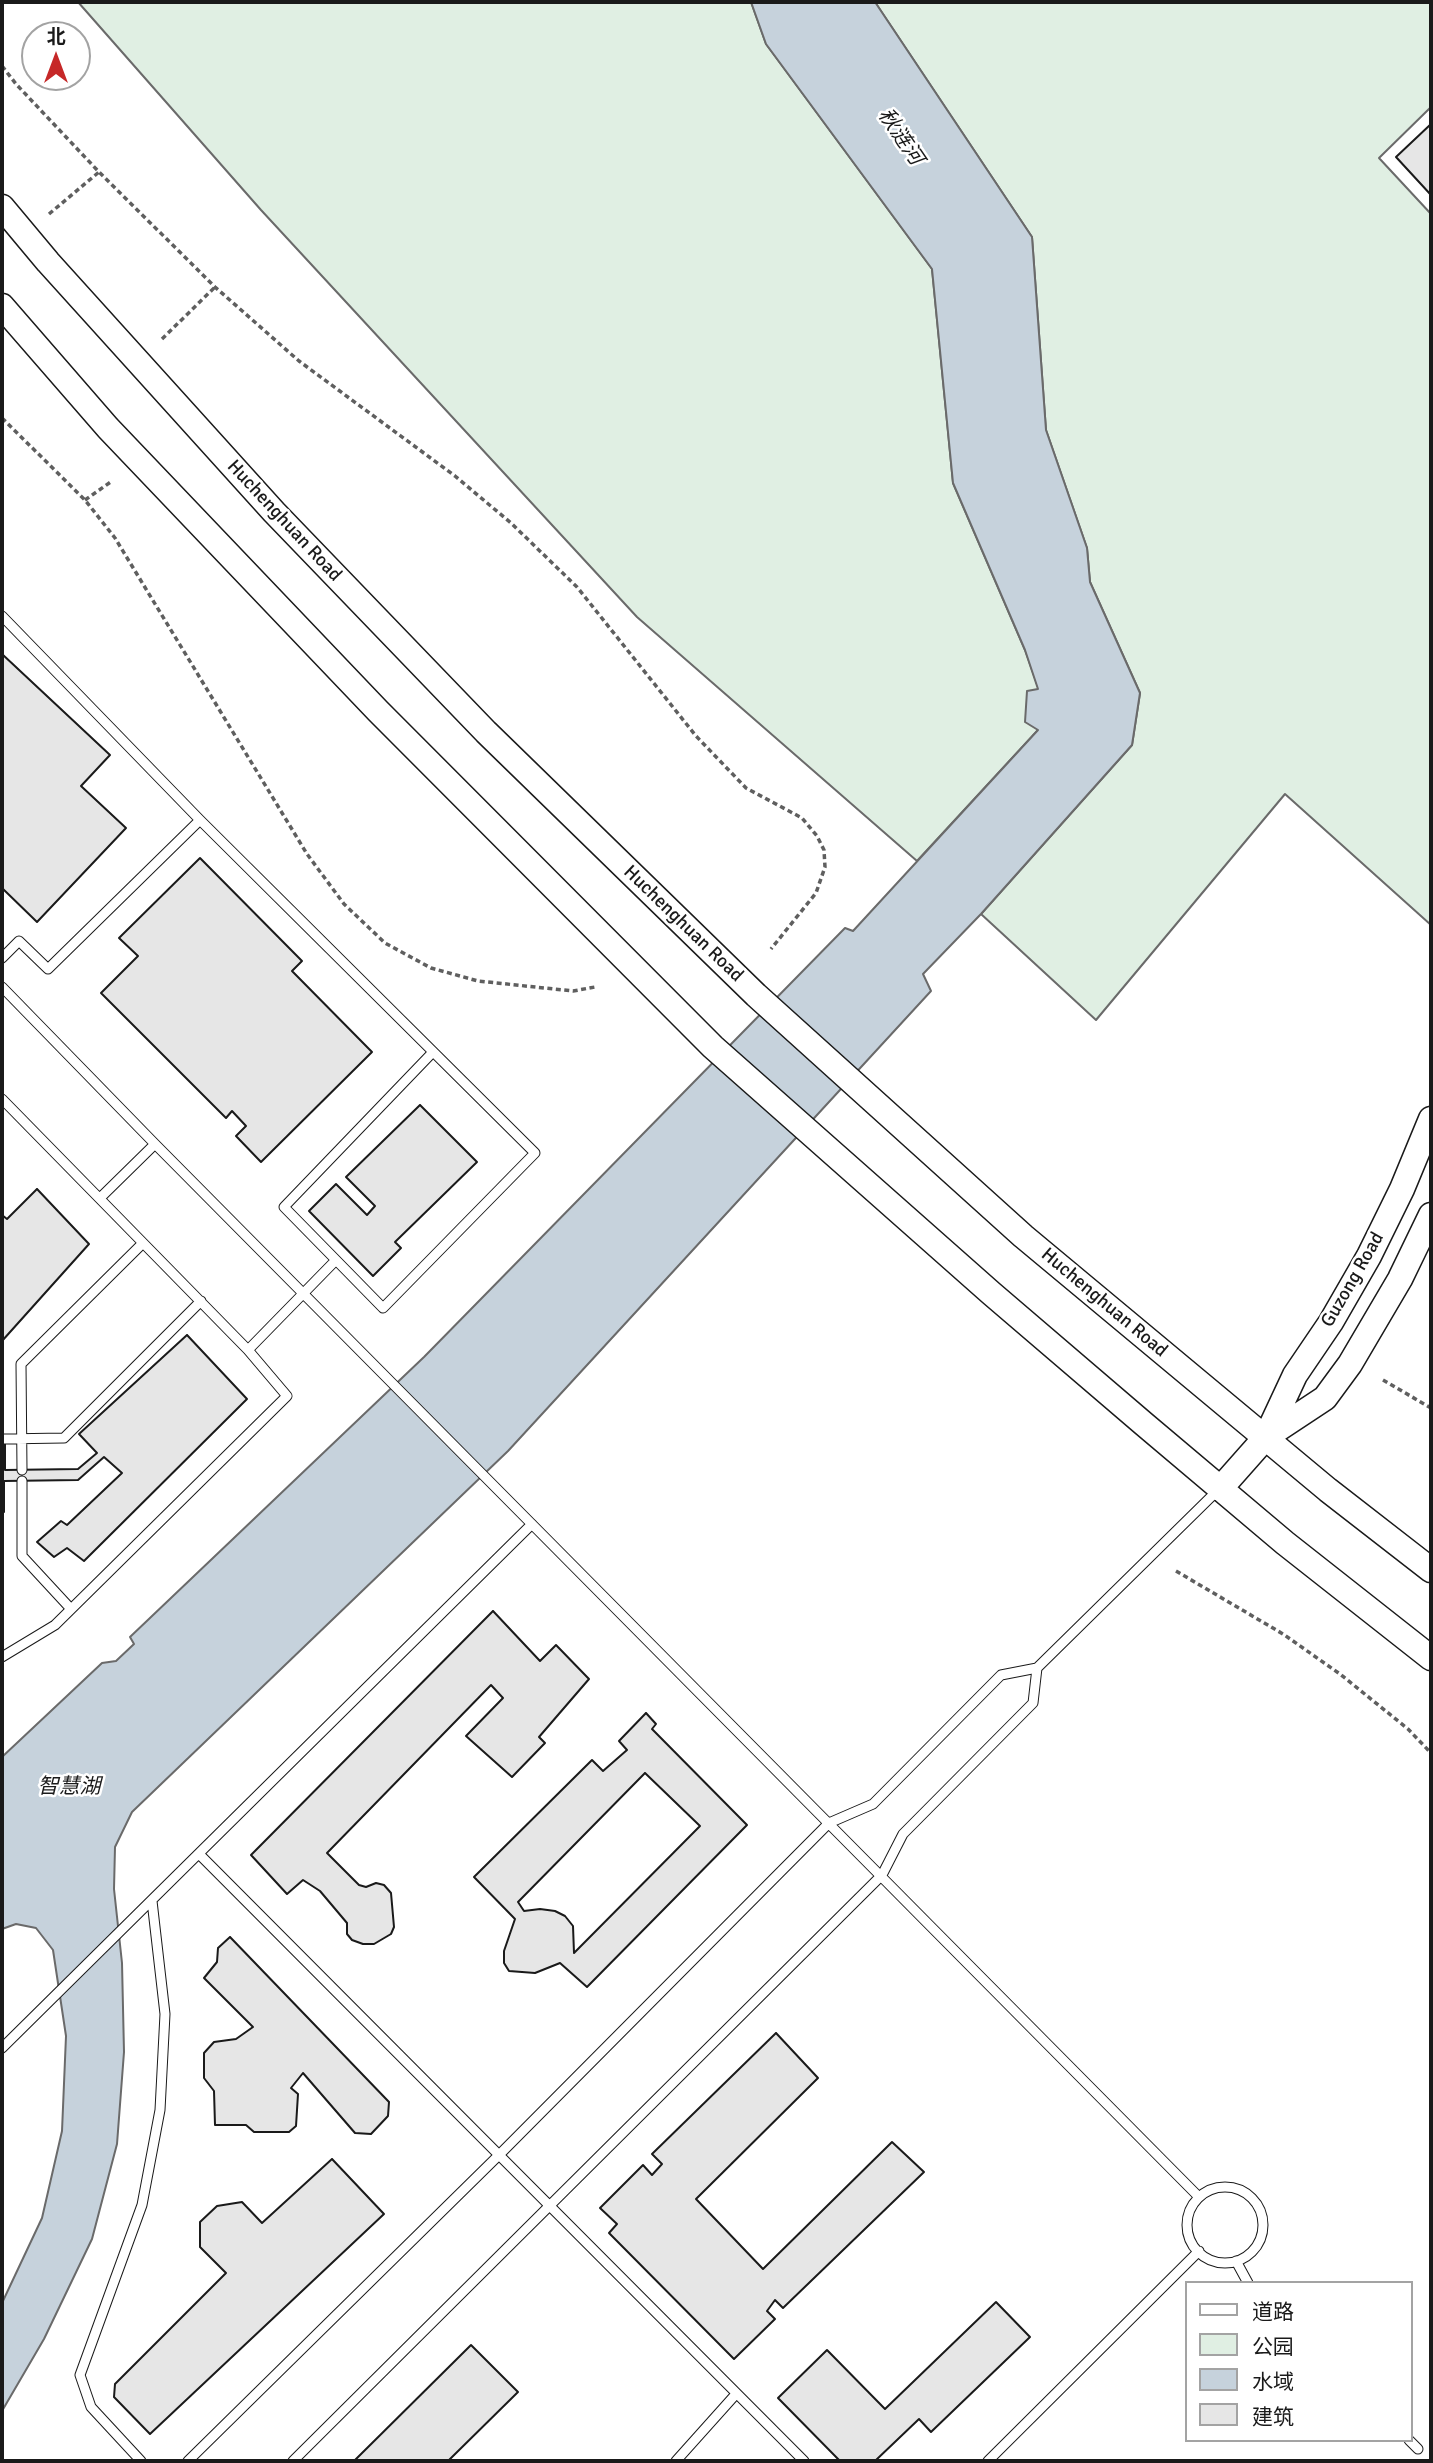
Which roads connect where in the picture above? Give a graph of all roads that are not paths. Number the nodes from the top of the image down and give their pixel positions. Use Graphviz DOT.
graph roads {
  1 [pos="2,207"];
  2 [pos="2,306"];
  3 [pos="2,616"];
  4 [pos="200,820"];
  5 [pos="2,958"];
  6 [pos="2,987"];
  7 [pos="433,1052"];
  8 [pos="2,1099"];
  9 [pos="1431,1119"];
  10 [pos="155,1144"];
  11 [pos="100,1198"];
  12 [pos="1431,1215"];
  13 [pos="143,1243"];
  14 [pos="336,1260"];
  15 [pos="303,1292"];
  16 [pos="201,1301"];
  17 [pos="248,1350"];
  18 [pos="1266,1437"];
  19 [pos="2,1439"];
  20 [pos="22,1439"];
  21 [pos="22,1470"];
  22 [pos="22,1480"];
  23 [pos="1220,1489"];
  24 [pos="532,1524"];
  25 [pos="1431,1570"];
  26 [pos="71,1609"];
  27 [pos="2,1657"];
  28 [pos="1431,1658"];
  29 [pos="1037,1668"];
  30 [pos="829,1823"];
  31 [pos="199,1854"];
  32 [pos="881,1875"];
  33 [pos="152,1901"];
  34 [pos="2,2048"];
  35 [pos="499,2155"];
  36 [pos="1199,2197"];
  37 [pos="551,2207"];
  38 [pos="1199,2251"];
  39 [pos="1236,2261"];
  40 [pos="1247,2281"];
  41 [pos="736,2394"];
  42 [pos="1411,2442"];
  43 [pos="1418,2449"];
  44 [pos="141,2461"];
  45 [pos="188,2461"];
  46 [pos="292,2461"];
  47 [pos="676,2461"];
  48 [pos="804,2461"];
  49 [pos="988,2461"];
  1 -- 18 [label="main road, Huchenghuan Road"];
  2 -- 23 [label="main road"];
  3 -- 4 [label="lane"];
  4 -- 5 [label="lane"];
  4 -- 7 [label="lane"];
  6 -- 10 [label="lane"];
  7 -- 14 [label="lane"];
  7 -- 14 [label="lane"];
  8 -- 11 [label="lane"];
  9 -- 18 [label="main road, Guzong Road"];
  10 -- 11 [label="lane"];
  10 -- 15 [label="lane"];
  11 -- 13 [label="lane"];
  12 -- 18 [label="main road, Guzong Road"];
  13 -- 16 [label="lane"];
  13 -- 20 [label="lane"];
  14 -- 15 [label="lane"];
  15 -- 17 [label="lane"];
  15 -- 24 [label="lane"];
  16 -- 17 [label="lane"];
  16 -- 20 [label="lane"];
  17 -- 26 [label="lane"];
  18 -- 23 [label="main road, Guzong Road"];
  18 -- 25 [label="main road, Huchenghuan Road"];
  19 -- 20 [label="lane"];
  20 -- 21 [label="lane"];
  22 -- 26 [label="lane"];
  23 -- 28 [label="main road"];
  23 -- 29 [label="lane, Guzong Road"];
  24 -- 30 [label="lane"];
  24 -- 31 [label="lane"];
  26 -- 27 [label="lane"];
  29 -- 30 [label="lane"];
  29 -- 32 [label="lane"];
  30 -- 32 [label="lane"];
  30 -- 35 [label="lane"];
  31 -- 33 [label="lane"];
  31 -- 35 [label="lane"];
  32 -- 36 [label="lane"];
  32 -- 37 [label="lane"];
  33 -- 34 [label="lane"];
  33 -- 44 [label="lane"];
  35 -- 37 [label="lane"];
  35 -- 45 [label="lane"];
  36 -- 38 [label="lane"];
  36 -- 39 [label="lane"];
  37 -- 41 [label="lane"];
  37 -- 46 [label="lane"];
  38 -- 39 [label="lane"];
  38 -- 49 [label="lane"];
  39 -- 40 [label="lane"];
  41 -- 47 [label="lane"];
  41 -- 48 [label="lane"];
  42 -- 43 [label="lane"];
}
